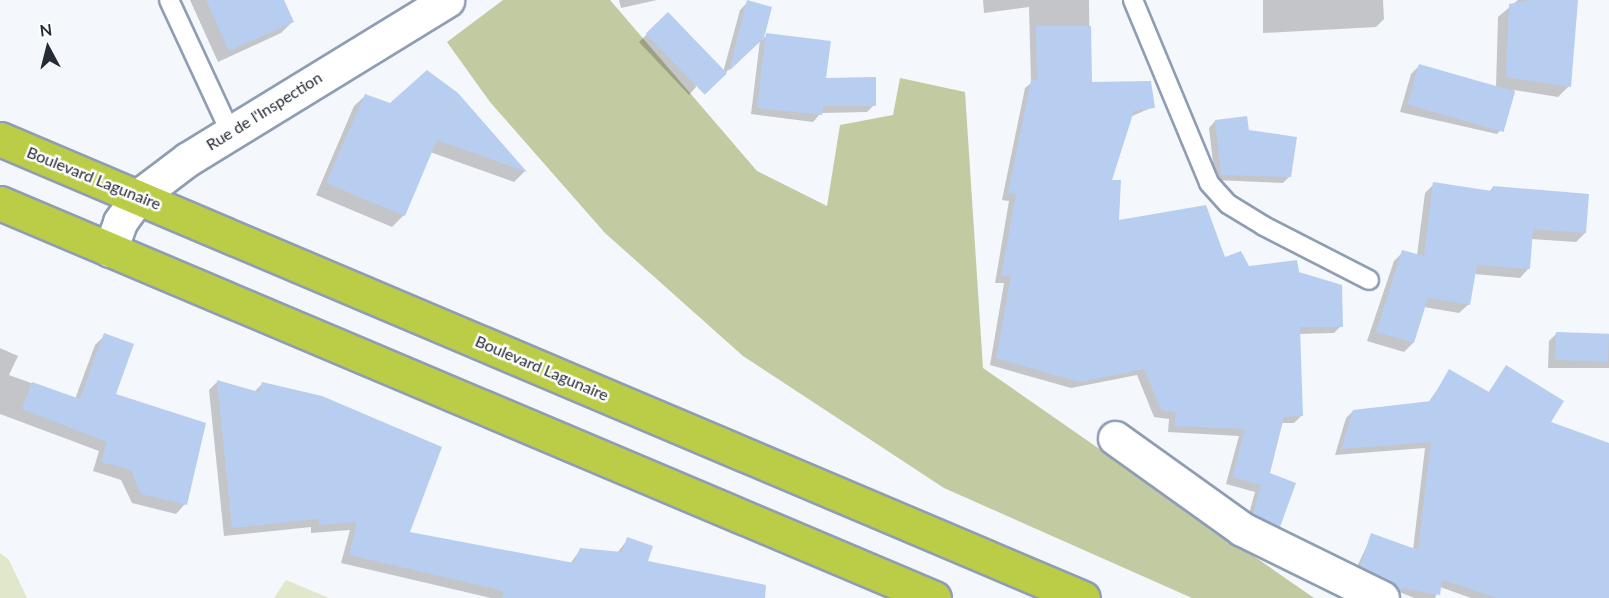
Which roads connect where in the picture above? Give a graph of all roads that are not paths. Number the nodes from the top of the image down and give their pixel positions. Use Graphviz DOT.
graph roads {
  1 [pos="169,0"];
  2 [pos="1132,0"];
  3 [pos="446,1"];
  4 [pos="229,129"];
  5 [pos="0,139"];
  6 [pos="139,196"];
  7 [pos="0,204"];
  8 [pos="110,250"];
  9 [pos="1369,280"];
  10 [pos="1115,438"];
  11 [pos="934,598"];
  12 [pos="1083,598"];
  13 [pos="1382,598"];
  1 -- 4 [label="lane"];
  2 -- 9 [label="lane"];
  3 -- 4 [label="street, Rue de l'Inspection"];
  4 -- 6 [label="street, Rue de l'Inspection"];
  5 -- 6 [label="highway, Boulevard Lagunaire"];
  6 -- 8 [label="street, Rue de l'Inspection"];
  6 -- 12 [label="highway, Boulevard Lagunaire"];
  7 -- 8 [label="highway"];
  8 -- 11 [label="highway"];
  10 -- 13 [label="street"];
}
